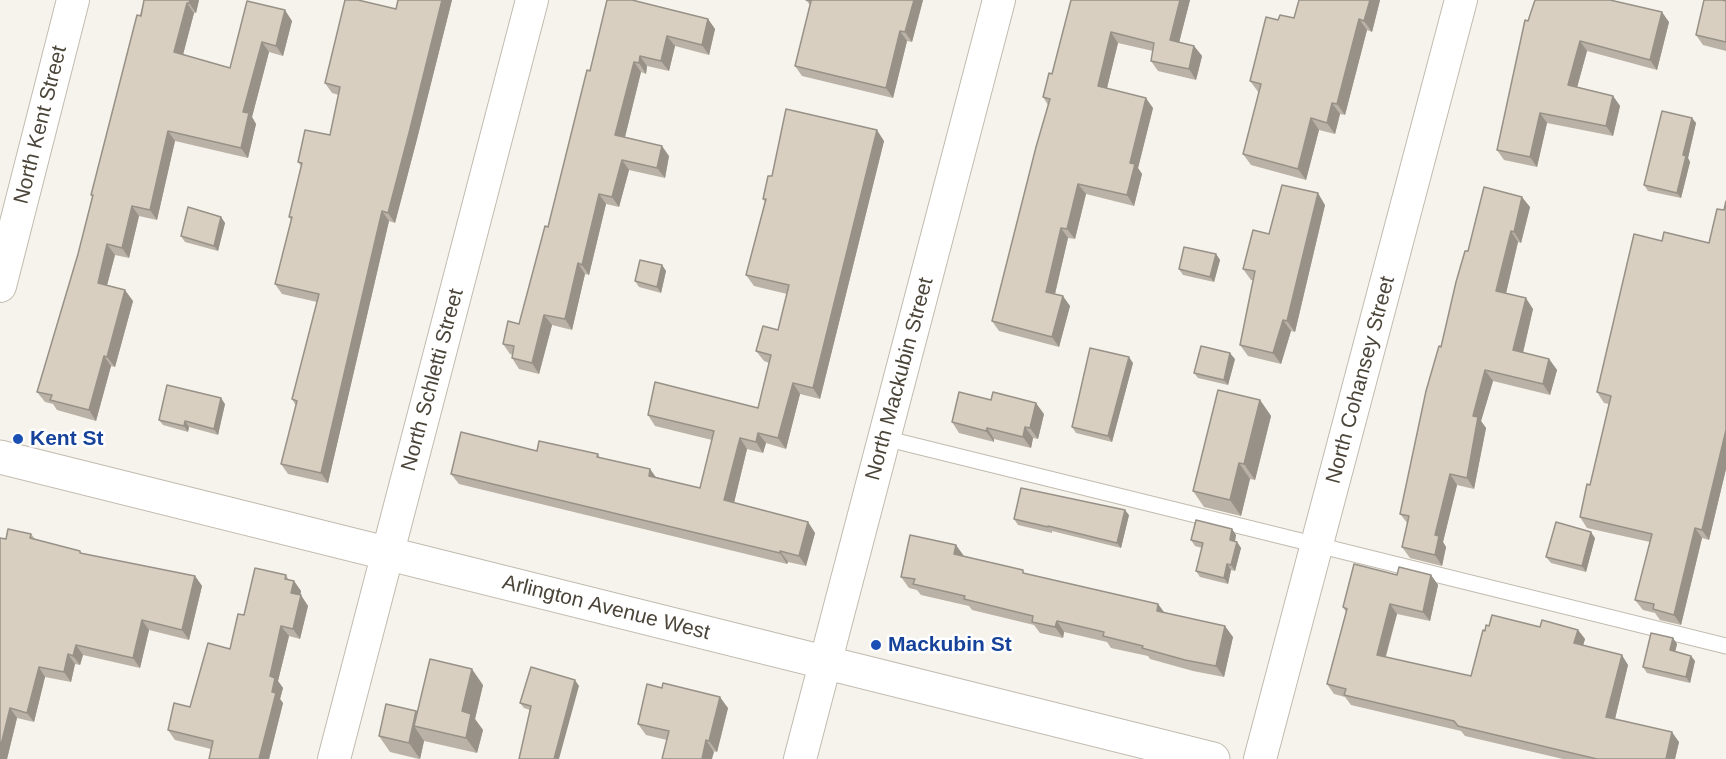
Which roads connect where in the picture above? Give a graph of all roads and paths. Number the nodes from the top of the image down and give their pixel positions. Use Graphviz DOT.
graph roads {
  1 [pos="73,0"];
  2 [pos="532,0"];
  3 [pos="999,0"];
  4 [pos="1461,0"];
  5 [pos="0,286"];
  6 [pos="884,438"];
  7 [pos="0,457"];
  8 [pos="1317,545"];
  9 [pos="388,554"];
  10 [pos="1726,646"];
  11 [pos="825,662"];
  12 [pos="334,759"];
  13 [pos="800,759"];
  14 [pos="1213,759"];
  15 [pos="1260,759"];
  1 -- 5 [label="street, North Kent Street"];
  2 -- 9 [label="street, North Schletti Street"];
  3 -- 6 [label="street, North Mackubin Street"];
  4 -- 8 [label="street, North Cohansey Street"];
  6 -- 8 [label="lane"];
  6 -- 11 [label="street, North Mackubin Street"];
  7 -- 9 [label="street, Arlington Avenue West"];
  8 -- 10 [label="lane"];
  8 -- 15 [label="street, North Cohansey Street"];
  9 -- 11 [label="street, Arlington Avenue West"];
  9 -- 12 [label="street, North Schletti Street"];
  11 -- 13 [label="street, North Mackubin Street"];
  11 -- 14 [label="street, Arlington Avenue West"];
}
